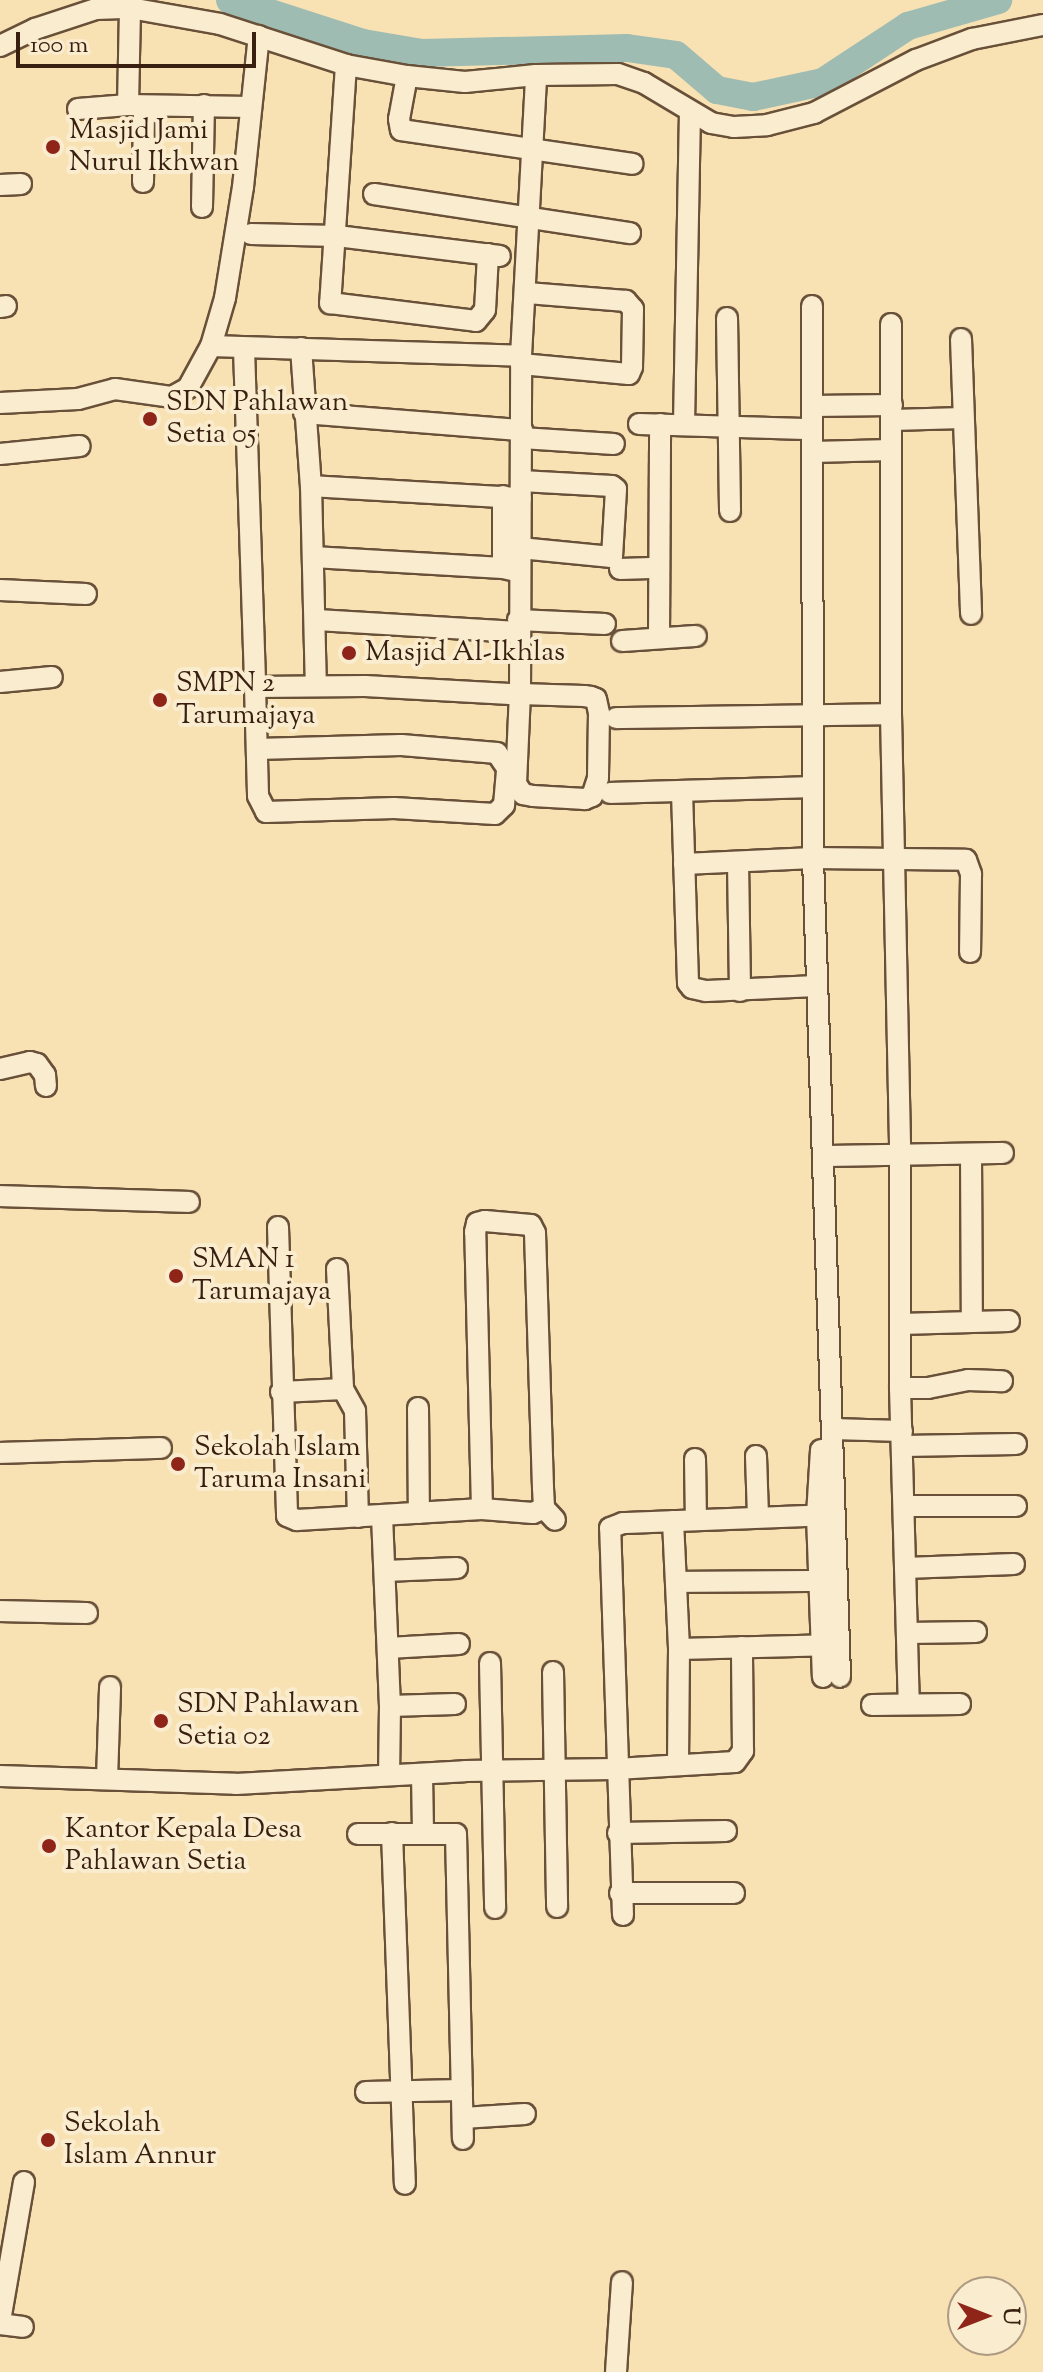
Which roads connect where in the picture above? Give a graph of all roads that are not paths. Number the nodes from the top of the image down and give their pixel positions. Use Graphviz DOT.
graph roads {
  1 [pos="130,8"];
  2 [pos="1043,25"];
  3 [pos="259,36"];
  4 [pos="0,46"];
  5 [pos="346,65"];
  6 [pos="536,75"];
  7 [pos="407,76"];
  8 [pos="136,105"];
  9 [pos="204,105"];
  10 [pos="251,107"];
  11 [pos="78,109"];
  12 [pos="690,113"];
  13 [pos="530,147"];
  14 [pos="633,164"];
  15 [pos="143,182"];
  16 [pos="374,194"];
  17 [pos="202,207"];
  18 [pos="529,215"];
  19 [pos="630,233"];
  20 [pos="251,234"];
  21 [pos="337,236"];
  22 [pos="527,293"];
  23 [pos="812,306"];
  24 [pos="727,318"];
  25 [pos="891,324"];
  26 [pos="961,339"];
  27 [pos="211,346"];
  28 [pos="301,348"];
  29 [pos="244,349"];
  30 [pos="521,360"];
  31 [pos="0,403"];
  32 [pos="812,406"];
  33 [pos="892,412"];
  34 [pos="304,413"];
  35 [pos="963,418"];
  36 [pos="639,424"];
  37 [pos="660,424"];
  38 [pos="684,424"];
  39 [pos="731,425"];
  40 [pos="812,429"];
  41 [pos="522,434"];
  42 [pos="614,444"];
  43 [pos="80,446"];
  44 [pos="891,450"];
  45 [pos="813,452"];
  46 [pos="0,454"];
  47 [pos="311,486"];
  48 [pos="515,492"];
  49 [pos="730,511"];
  50 [pos="520,548"];
  51 [pos="313,557"];
  52 [pos="658,568"];
  53 [pos="620,569"];
  54 [pos="512,570"];
  55 [pos="0,590"];
  56 [pos="86,594"];
  57 [pos="971,614"];
  58 [pos="317,620"];
  59 [pos="605,624"];
  60 [pos="514,628"];
  61 [pos="696,636"];
  62 [pos="659,637"];
  63 [pos="622,641"];
  64 [pos="52,677"];
  65 [pos="0,682"];
  66 [pos="316,686"];
  67 [pos="255,687"];
  68 [pos="512,694"];
  69 [pos="891,714"];
  70 [pos="813,716"];
  71 [pos="616,718"];
  72 [pos="257,749"];
  73 [pos="813,787"];
  74 [pos="682,792"];
  75 [pos="610,793"];
  76 [pos="813,858"];
  77 [pos="895,858"];
  78 [pos="738,862"];
  79 [pos="684,864"];
  80 [pos="970,952"];
  81 [pos="817,986"];
  82 [pos="740,991"];
  83 [pos="0,1069"];
  84 [pos="46,1086"];
  85 [pos="1003,1153"];
  86 [pos="900,1154"];
  87 [pos="971,1154"];
  88 [pos="823,1156"];
  89 [pos="0,1196"];
  90 [pos="189,1202"];
  91 [pos="278,1227"];
  92 [pos="337,1269"];
  93 [pos="972,1321"];
  94 [pos="1009,1321"];
  95 [pos="900,1324"];
  96 [pos="1002,1381"];
  97 [pos="900,1388"];
  98 [pos="343,1389"];
  99 [pos="281,1392"];
  100 [pos="418,1408"];
  101 [pos="831,1437"];
  102 [pos="903,1438"];
  103 [pos="1016,1444"];
  104 [pos="161,1448"];
  105 [pos="0,1453"];
  106 [pos="756,1456"];
  107 [pos="695,1459"];
  108 [pos="905,1506"];
  109 [pos="1016,1506"];
  110 [pos="482,1509"];
  111 [pos="419,1513"];
  112 [pos="382,1516"];
  113 [pos="826,1516"];
  114 [pos="358,1517"];
  115 [pos="758,1517"];
  116 [pos="696,1520"];
  117 [pos="673,1521"];
  118 [pos="1014,1564"];
  119 [pos="457,1568"];
  120 [pos="905,1568"];
  121 [pos="385,1571"];
  122 [pos="830,1581"];
  123 [pos="677,1582"];
  124 [pos="0,1611"];
  125 [pos="87,1613"];
  126 [pos="976,1632"];
  127 [pos="907,1633"];
  128 [pos="459,1644"];
  129 [pos="832,1645"];
  130 [pos="742,1647"];
  131 [pos="388,1648"];
  132 [pos="679,1649"];
  133 [pos="490,1663"];
  134 [pos="553,1672"];
  135 [pos="832,1677"];
  136 [pos="110,1687"];
  137 [pos="455,1704"];
  138 [pos="909,1704"];
  139 [pos="960,1704"];
  140 [pos="872,1705"];
  141 [pos="390,1706"];
  142 [pos="678,1763"];
  143 [pos="616,1769"];
  144 [pos="553,1770"];
  145 [pos="494,1771"];
  146 [pos="422,1774"];
  147 [pos="389,1775"];
  148 [pos="0,1776"];
  149 [pos="107,1779"];
  150 [pos="423,1831"];
  151 [pos="726,1831"];
  152 [pos="392,1833"];
  153 [pos="618,1833"];
  154 [pos="358,1834"];
  155 [pos="620,1893"];
  156 [pos="734,1893"];
  157 [pos="557,1907"];
  158 [pos="495,1908"];
  159 [pos="623,1915"];
  160 [pos="462,2090"];
  161 [pos="366,2092"];
  162 [pos="399,2092"];
  163 [pos="525,2114"];
  164 [pos="463,2118"];
  165 [pos="463,2139"];
  166 [pos="24,2182"];
  167 [pos="405,2184"];
  168 [pos="622,2282"];
  169 [pos="0,2323"];
  170 [pos="23,2327"];
  171 [pos="616,2372"];
  1 -- 3 [label="street"];
  1 -- 4 [label="street"];
  1 -- 8 [label="street"];
  2 -- 12 [label="street"];
  3 -- 5 [label="street"];
  3 -- 10 [label="street"];
  5 -- 7 [label="street"];
  5 -- 21 [label="street"];
  6 -- 7 [label="street"];
  6 -- 12 [label="street"];
  6 -- 13 [label="street"];
  7 -- 13 [label="street"];
  8 -- 9 [label="street"];
  8 -- 11 [label="street"];
  8 -- 15 [label="street"];
  9 -- 10 [label="street"];
  9 -- 17 [label="street"];
  10 -- 27 [label="street"];
  12 -- 38 [label="street"];
  13 -- 14 [label="street"];
  13 -- 18 [label="street"];
  16 -- 18 [label="street"];
  18 -- 19 [label="street"];
  18 -- 22 [label="street"];
  20 -- 21 [label="street"];
  21 -- 21 [label="street"];
  22 -- 30 [label="street"];
  22 -- 30 [label="street"];
  23 -- 32 [label="street"];
  24 -- 39 [label="street"];
  25 -- 33 [label="street"];
  26 -- 35 [label="street"];
  27 -- 29 [label="street"];
  27 -- 31 [label="street"];
  28 -- 29 [label="street"];
  28 -- 30 [label="street"];
  28 -- 34 [label="street"];
  29 -- 67 [label="street"];
  30 -- 41 [label="street"];
  32 -- 33 [label="street"];
  32 -- 40 [label="street"];
  33 -- 35 [label="street"];
  33 -- 44 [label="street"];
  34 -- 41 [label="street"];
  34 -- 47 [label="street"];
  35 -- 57 [label="street"];
  36 -- 37 [label="street"];
  37 -- 38 [label="street"];
  37 -- 52 [label="street"];
  38 -- 39 [label="street"];
  39 -- 40 [label="street"];
  39 -- 49 [label="street"];
  40 -- 45 [label="street"];
  41 -- 42 [label="street"];
  41 -- 48 [label="street"];
  43 -- 46 [label="street"];
  44 -- 45 [label="street"];
  44 -- 69 [label="street"];
  45 -- 70 [label="street"];
  47 -- 48 [label="street"];
  47 -- 51 [label="street"];
  48 -- 50 [label="street"];
  48 -- 50 [label="street"];
  48 -- 54 [label="street"];
  50 -- 54 [label="street"];
  51 -- 54 [label="street"];
  51 -- 58 [label="street"];
  52 -- 53 [label="street"];
  52 -- 62 [label="street"];
  54 -- 60 [label="street"];
  55 -- 56 [label="street"];
  58 -- 60 [label="street"];
  58 -- 66 [label="street"];
  59 -- 60 [label="street"];
  60 -- 68 [label="street"];
  61 -- 62 [label="street"];
  62 -- 63 [label="street"];
  64 -- 65 [label="street"];
  66 -- 67 [label="street"];
  66 -- 68 [label="street"];
  67 -- 72 [label="street"];
  68 -- 68 [label="street"];
  69 -- 70 [label="street"];
  69 -- 77 [label="street"];
  70 -- 71 [label="street"];
  70 -- 73 [label="street"];
  72 -- 72 [label="street"];
  73 -- 74 [label="street"];
  73 -- 76 [label="street"];
  74 -- 75 [label="street"];
  74 -- 79 [label="street"];
  76 -- 77 [label="street"];
  76 -- 78 [label="street"];
  76 -- 81 [label="street"];
  77 -- 80 [label="street"];
  77 -- 86 [label="street"];
  78 -- 79 [label="street"];
  78 -- 82 [label="street"];
  79 -- 82 [label="street"];
  81 -- 82 [label="street"];
  81 -- 88 [label="street"];
  83 -- 84 [label="street"];
  85 -- 87 [label="street"];
  86 -- 87 [label="street"];
  86 -- 88 [label="street"];
  86 -- 95 [label="street"];
  87 -- 93 [label="street"];
  88 -- 101 [label="street"];
  89 -- 90 [label="street"];
  91 -- 99 [label="street"];
  92 -- 98 [label="street"];
  93 -- 94 [label="street"];
  93 -- 95 [label="street"];
  95 -- 97 [label="street"];
  96 -- 97 [label="street"];
  97 -- 102 [label="street"];
  98 -- 99 [label="street"];
  98 -- 114 [label="street"];
  99 -- 114 [label="street"];
  100 -- 111 [label="street"];
  101 -- 102 [label="street"];
  101 -- 113 [label="street"];
  102 -- 103 [label="street"];
  102 -- 108 [label="street"];
  104 -- 105 [label="street"];
  106 -- 115 [label="street"];
  107 -- 116 [label="street"];
  108 -- 109 [label="street"];
  108 -- 120 [label="street"];
  110 -- 110 [label="street"];
  110 -- 111 [label="street"];
  111 -- 112 [label="street"];
  112 -- 114 [label="street"];
  112 -- 121 [label="street"];
  113 -- 115 [label="street"];
  113 -- 122 [label="street"];
  115 -- 116 [label="street"];
  116 -- 117 [label="street"];
  117 -- 123 [label="street"];
  117 -- 143 [label="street"];
  118 -- 120 [label="street"];
  119 -- 121 [label="street"];
  120 -- 127 [label="street"];
  121 -- 131 [label="street"];
  122 -- 123 [label="street"];
  122 -- 129 [label="street"];
  123 -- 132 [label="street"];
  124 -- 125 [label="street"];
  126 -- 127 [label="street"];
  127 -- 138 [label="street"];
  128 -- 131 [label="street"];
  129 -- 130 [label="street"];
  129 -- 135 [label="street"];
  130 -- 132 [label="street"];
  130 -- 142 [label="street"];
  131 -- 141 [label="street"];
  132 -- 142 [label="street"];
  133 -- 145 [label="street"];
  134 -- 144 [label="street"];
  136 -- 149 [label="street"];
  137 -- 141 [label="street"];
  138 -- 139 [label="street"];
  138 -- 140 [label="street"];
  141 -- 147 [label="street"];
  142 -- 143 [label="street"];
  143 -- 144 [label="street"];
  143 -- 153 [label="street"];
  144 -- 145 [label="street"];
  144 -- 157 [label="street"];
  145 -- 146 [label="street"];
  145 -- 158 [label="street"];
  146 -- 147 [label="street"];
  146 -- 150 [label="street"];
  147 -- 149 [label="street"];
  148 -- 149 [label="street"];
  150 -- 152 [label="street"];
  150 -- 160 [label="street"];
  151 -- 153 [label="street"];
  152 -- 154 [label="street"];
  152 -- 162 [label="street"];
  153 -- 155 [label="street"];
  155 -- 156 [label="street"];
  155 -- 159 [label="street"];
  160 -- 162 [label="street"];
  160 -- 164 [label="street"];
  161 -- 162 [label="street"];
  162 -- 167 [label="street"];
  163 -- 164 [label="street"];
  164 -- 165 [label="street"];
  166 -- 169 [label="street"];
  168 -- 171 [label="street"];
  169 -- 170 [label="street"];
}
